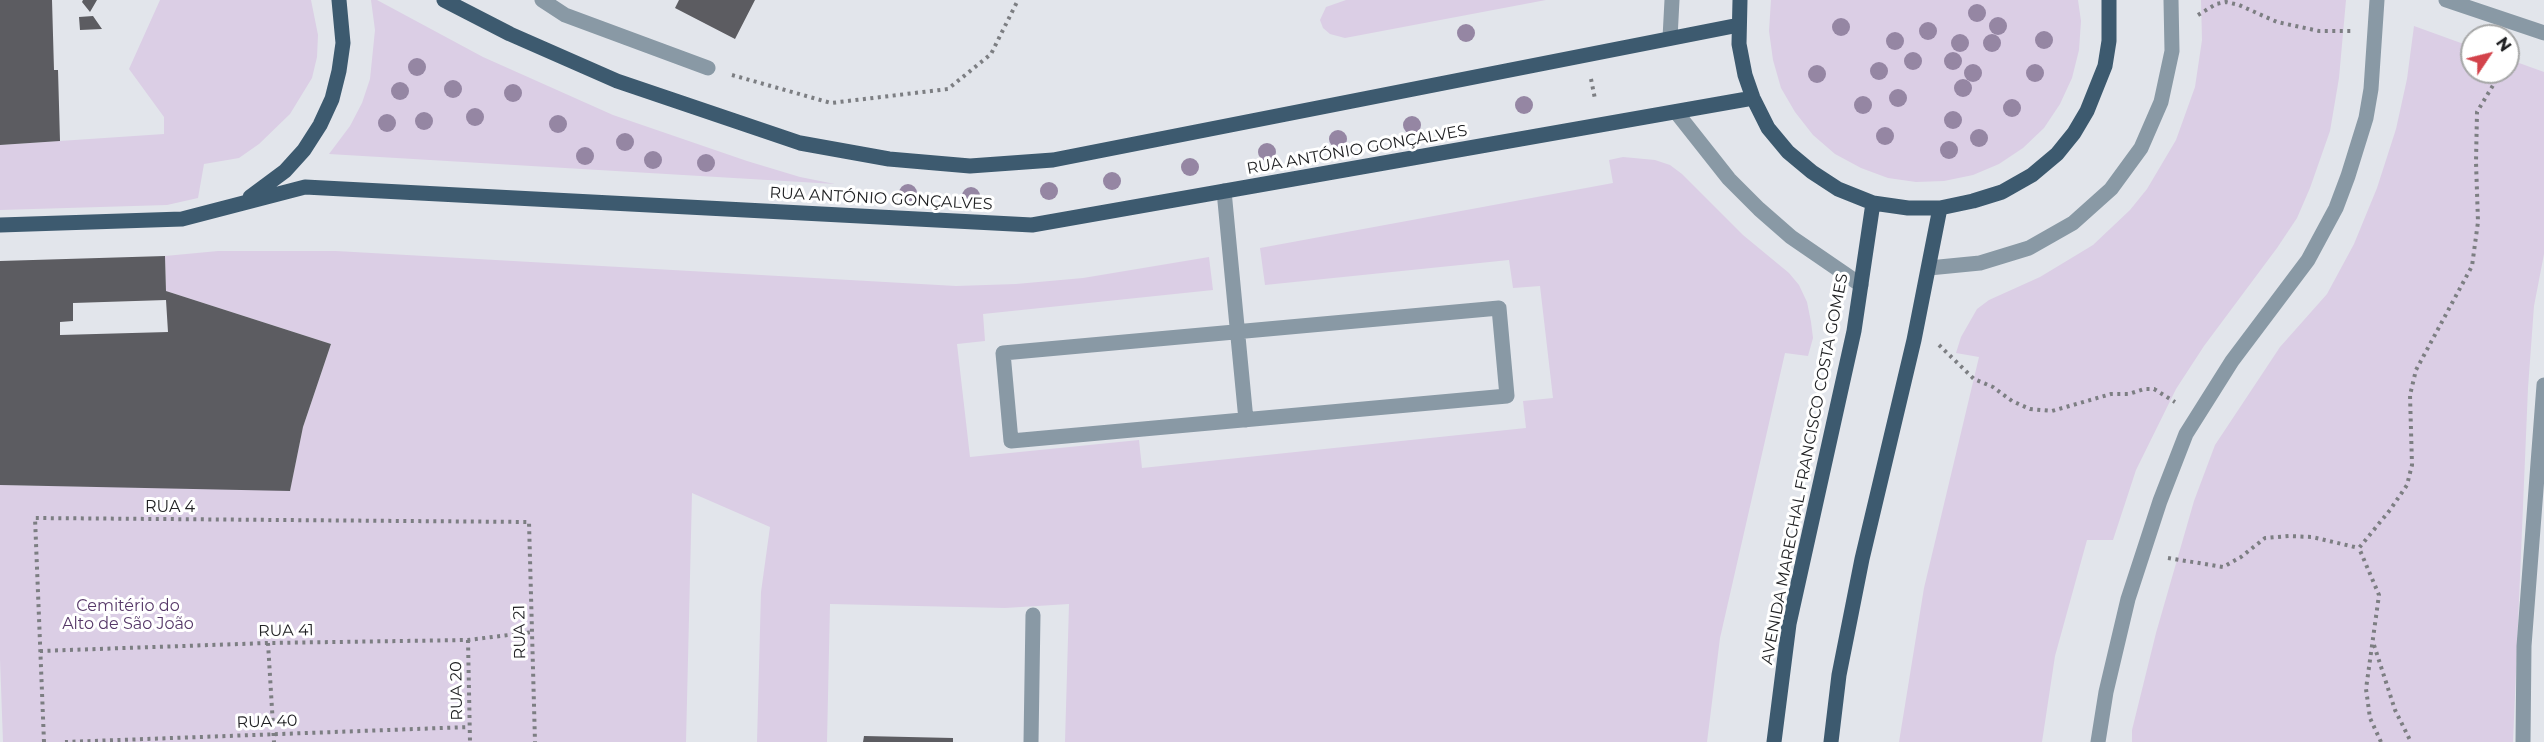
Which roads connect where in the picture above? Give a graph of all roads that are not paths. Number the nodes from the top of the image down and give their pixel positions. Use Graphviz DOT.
graph roads {
  1 [pos="339,0"];
  2 [pos="444,0"];
  3 [pos="542,0"];
  4 [pos="1672,0"];
  5 [pos="1740,0"];
  6 [pos="2109,0"];
  7 [pos="2171,0"];
  8 [pos="2378,0"];
  9 [pos="2446,0"];
  10 [pos="1739,25"];
  11 [pos="2544,33"];
  12 [pos="1670,38"];
  13 [pos="708,68"];
  14 [pos="1753,98"];
  15 [pos="1676,112"];
  16 [pos="1224,192"];
  17 [pos="1873,202"];
  18 [pos="238,205"];
  19 [pos="1940,208"];
  20 [pos="0,225"];
  21 [pos="1929,268"];
  22 [pos="1861,285"];
  23 [pos="1238,332"];
  24 [pos="2544,385"];
  25 [pos="1246,420"];
  26 [pos="1033,615"];
  27 [pos="1031,742"];
  28 [pos="1774,742"];
  29 [pos="1831,742"];
  30 [pos="2097,742"];
  31 [pos="2523,742"];
  1 -- 18 [label="main road"];
  2 -- 12 [label="main road"];
  3 -- 13 [label="street"];
  4 -- 12 [label="street"];
  5 -- 10 [label="main road"];
  6 -- 19 [label="main road"];
  7 -- 21 [label="street"];
  8 -- 30 [label="street"];
  9 -- 11 [label="street"];
  10 -- 12 [label="main road"];
  10 -- 14 [label="main road"];
  14 -- 15 [label="main road, RUA ANTÓNIO GONÇALVES"];
  14 -- 17 [label="main road"];
  15 -- 16 [label="main road, RUA ANTÓNIO GONÇALVES"];
  15 -- 22 [label="street"];
  16 -- 18 [label="main road, RUA ANTÓNIO GONÇALVES"];
  16 -- 23 [label="street"];
  17 -- 19 [label="main road"];
  17 -- 22 [label="main road, AVENIDA MARECHAL FRANCISCO COSTA GOMES"];
  18 -- 20 [label="main road, RUA ANTÓNIO GONÇALVES"];
  19 -- 21 [label="main road"];
  21 -- 29 [label="main road"];
  22 -- 28 [label="main road, AVENIDA MARECHAL FRANCISCO COSTA GOMES"];
  23 -- 25 [label="street"];
  23 -- 25 [label="street"];
  23 -- 25 [label="street"];
  24 -- 31 [label="street"];
  26 -- 27 [label="street"];
}
